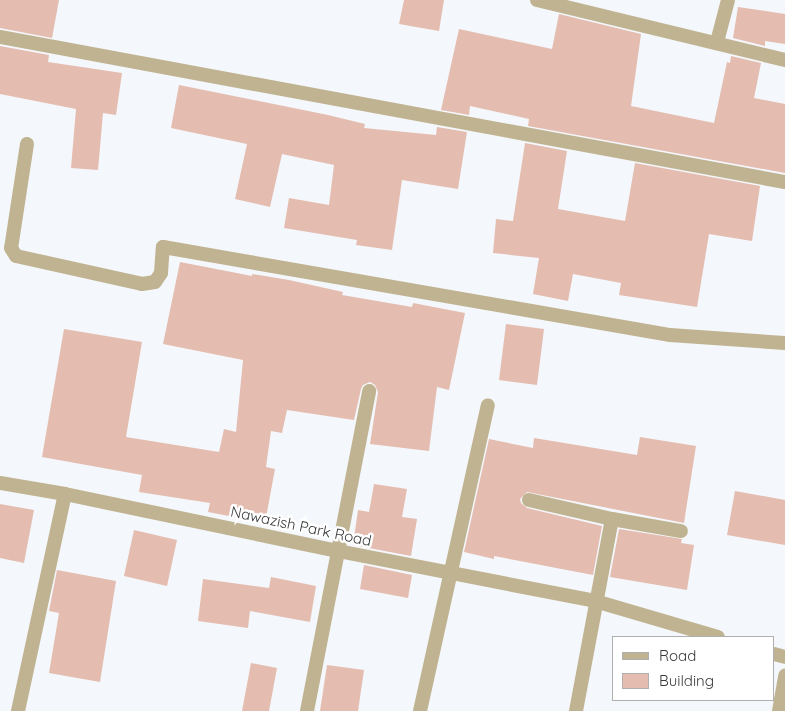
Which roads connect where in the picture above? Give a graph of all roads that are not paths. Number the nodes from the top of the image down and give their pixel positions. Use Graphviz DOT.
graph roads {
  1 [pos="537,0"];
  2 [pos="728,0"];
  3 [pos="0,37"];
  4 [pos="717,42"];
  5 [pos="785,60"];
  6 [pos="27,144"];
  7 [pos="785,182"];
  8 [pos="785,343"];
  9 [pos="369,391"];
  10 [pos="488,405"];
  11 [pos="0,483"];
  12 [pos="65,494"];
  13 [pos="529,500"];
  14 [pos="612,519"];
  15 [pos="681,531"];
  16 [pos="338,551"];
  17 [pos="451,572"];
  18 [pos="595,601"];
  19 [pos="715,636"];
  20 [pos="785,676"];
  21 [pos="18,711"];
  22 [pos="307,711"];
  23 [pos="420,711"];
  24 [pos="576,711"];
  25 [pos="780,711"];
  1 -- 4 [label="street"];
  2 -- 4 [label="street"];
  3 -- 7 [label="street"];
  4 -- 5 [label="street"];
  6 -- 8 [label="street"];
  9 -- 16 [label="street"];
  10 -- 17 [label="street"];
  11 -- 12 [label="street, Nawazish Park Road"];
  12 -- 16 [label="street, Nawazish Park Road"];
  12 -- 21 [label="street"];
  13 -- 14 [label="street"];
  14 -- 15 [label="street"];
  14 -- 18 [label="street"];
  16 -- 17 [label="street, Nawazish Park Road"];
  16 -- 22 [label="street"];
  17 -- 18 [label="street, Nawazish Park Road"];
  17 -- 23 [label="street"];
  18 -- 19 [label="street, Nawazish Park Road"];
  18 -- 24 [label="street"];
  20 -- 25 [label="street"];
}
